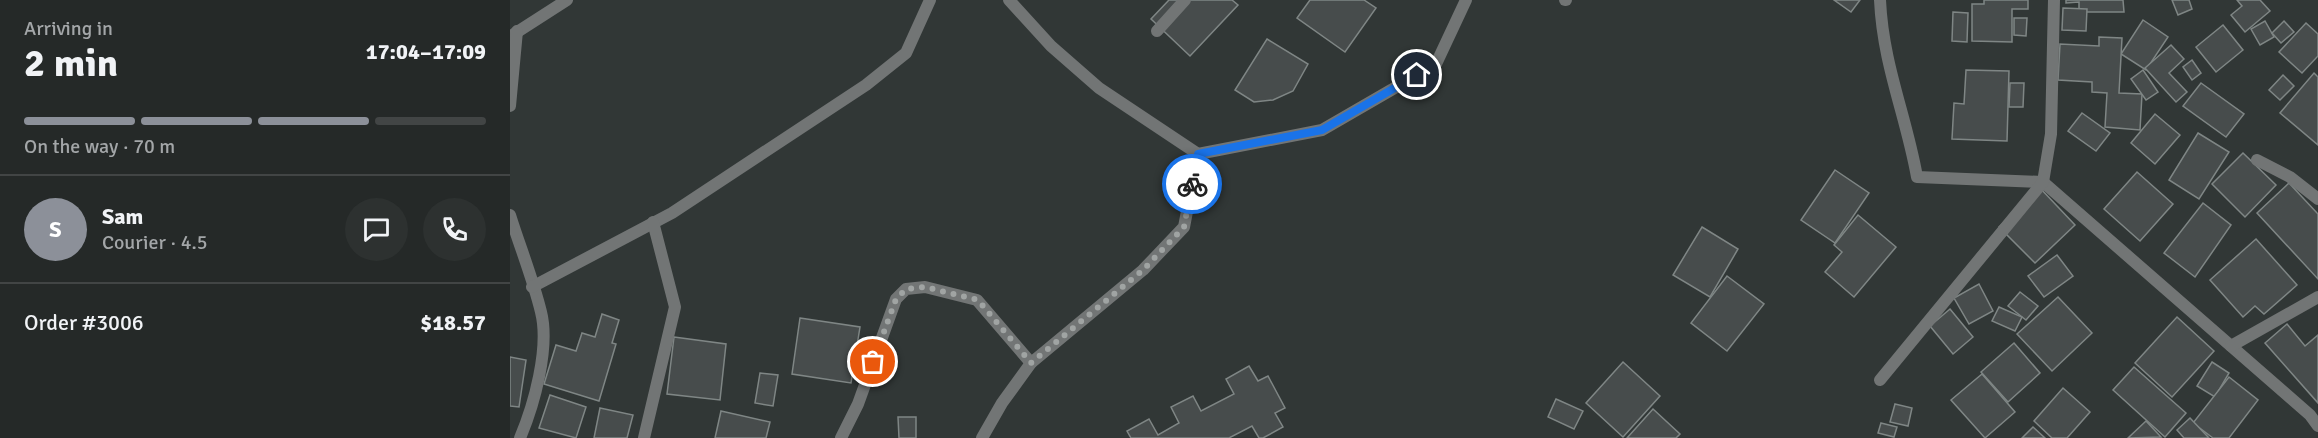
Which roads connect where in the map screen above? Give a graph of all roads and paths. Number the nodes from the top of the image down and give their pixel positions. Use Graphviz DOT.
graph roads {
  1 [pos="567,0"];
  2 [pos="930,0"];
  3 [pos="1009,0"];
  4 [pos="1185,0"];
  5 [pos="1466,0"];
  6 [pos="1880,0"];
  7 [pos="2054,0"];
  8 [pos="1157,31"];
  9 [pos="514,34"];
  10 [pos="510,106"];
  11 [pos="1198,154"];
  12 [pos="2257,160"];
  13 [pos="2043,182"];
  14 [pos="2318,199"];
  15 [pos="510,215"];
  16 [pos="653,222"];
  17 [pos="532,287"];
  18 [pos="2318,297"];
  19 [pos="2231,346"];
  20 [pos="1031,363"];
  21 [pos="1880,380"];
  22 [pos="2318,426"];
  23 [pos="520,438"];
  24 [pos="644,438"];
  25 [pos="841,438"];
  26 [pos="982,438"];
  1 -- 9 [label="street"];
  2 -- 16 [label="street"];
  3 -- 11 [label="street"];
  4 -- 8 [label="street"];
  5 -- 11 [label="street"];
  6 -- 13 [label="street"];
  7 -- 13 [label="street"];
  9 -- 10 [label="street"];
  11 -- 20 [label="street"];
  12 -- 14 [label="street"];
  13 -- 19 [label="street"];
  13 -- 21 [label="street"];
  15 -- 17 [label="street"];
  16 -- 17 [label="street"];
  16 -- 24 [label="street"];
  17 -- 23 [label="street"];
  18 -- 19 [label="street"];
  19 -- 22 [label="street"];
  20 -- 25 [label="street"];
  20 -- 26 [label="street"];
}
